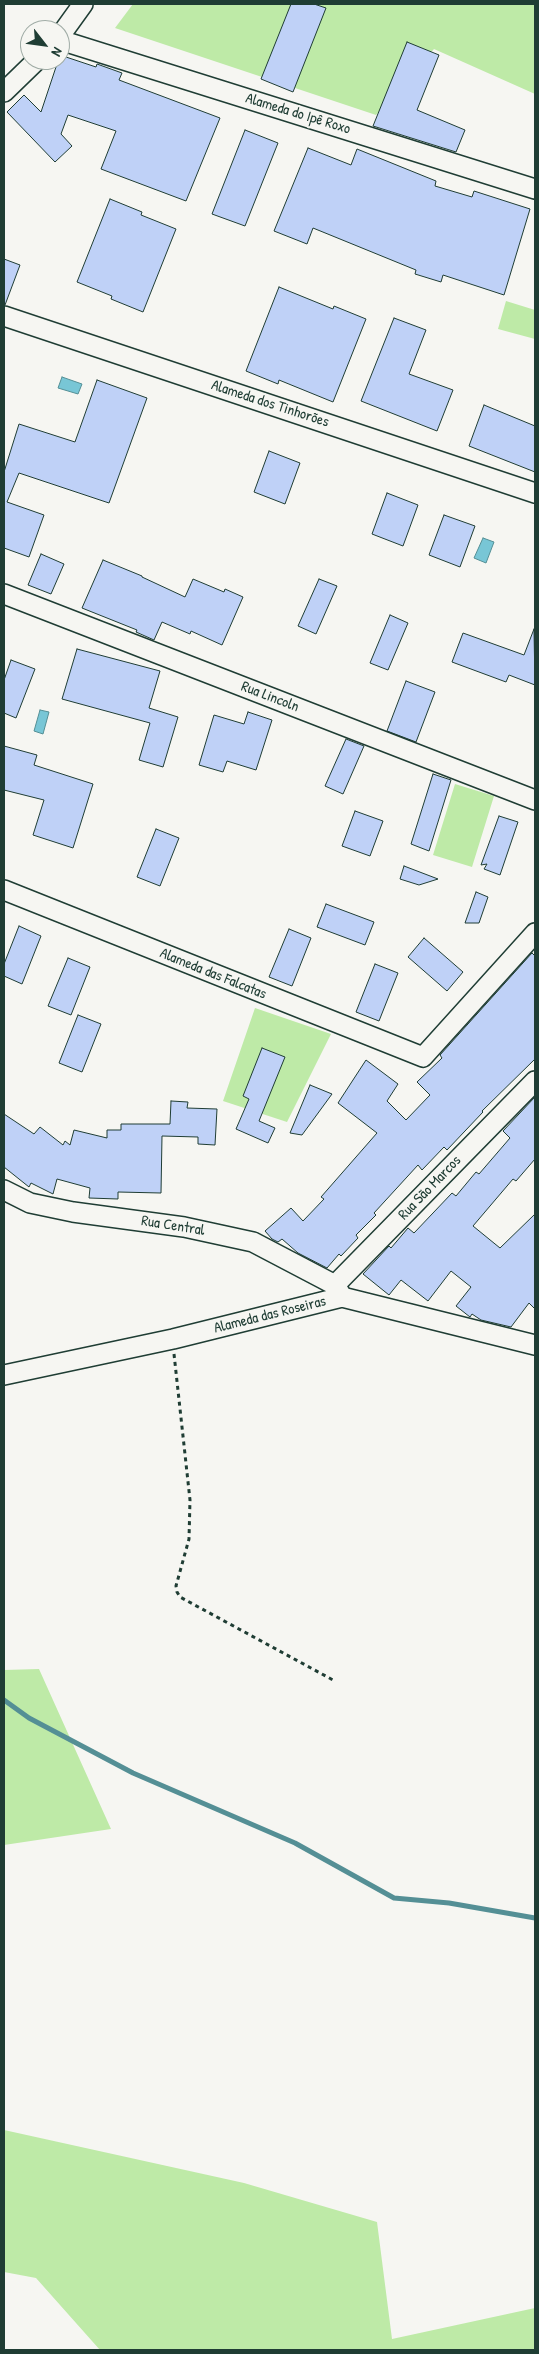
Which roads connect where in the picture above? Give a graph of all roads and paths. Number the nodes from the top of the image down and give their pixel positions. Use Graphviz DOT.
graph roads {
  1 [pos="83,4"];
  2 [pos="70,22"];
  3 [pos="70,43"];
  4 [pos="26,70"];
  5 [pos="4,92"];
  6 [pos="535,189"];
  7 [pos="4,316"];
  8 [pos="535,493"];
  9 [pos="4,594"];
  10 [pos="535,800"];
  11 [pos="4,890"];
  12 [pos="535,933"];
  13 [pos="535,1080"];
  14 [pos="4,1190"];
  15 [pos="339,1291"];
  16 [pos="173,1339"];
  17 [pos="532,1341"];
  18 [pos="4,1375"];
  19 [pos="333,1680"];
  1 -- 2 [label="street"];
  3 -- 6 [label="street, Alameda do Ipê Roxo"];
  4 -- 5 [label="street"];
  7 -- 8 [label="street, Alameda dos Tinhorões"];
  9 -- 10 [label="street, Rua Lincoln"];
  11 -- 12 [label="street, Alameda das Falcatas"];
  13 -- 15 [label="street, Rua São Marcos"];
  14 -- 15 [label="street, Rua Central"];
  15 -- 16 [label="street, Alameda das Roseiras"];
  15 -- 17 [label="street, Alameda das Roseiras"];
  16 -- 18 [label="street, Alameda das Roseiras"];
  16 -- 19 [label="path"];
}
